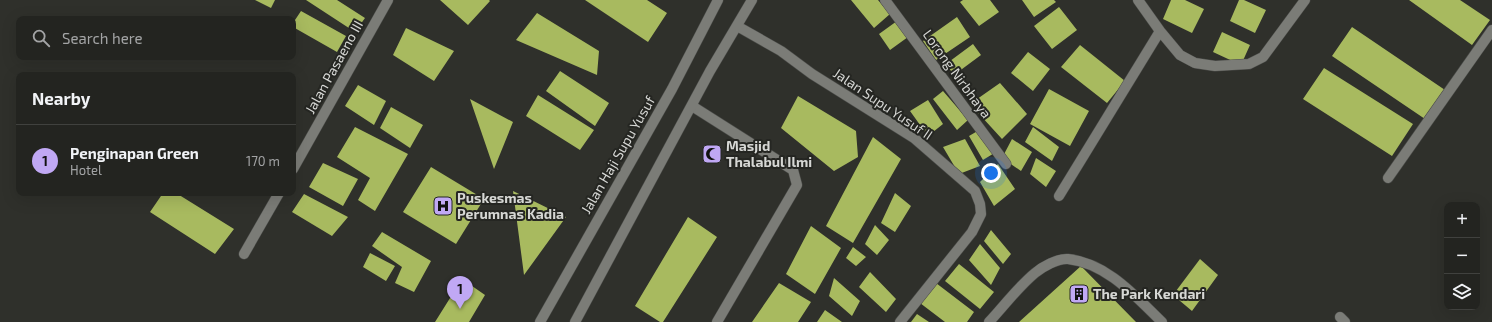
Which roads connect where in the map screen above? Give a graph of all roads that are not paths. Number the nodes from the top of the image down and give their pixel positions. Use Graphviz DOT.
graph roads {
  1 [pos="388,0"];
  2 [pos="718,0"];
  3 [pos="885,0"];
  4 [pos="1138,0"];
  5 [pos="1305,0"];
  6 [pos="747,2"];
  7 [pos="737,26"];
  8 [pos="1492,30"];
  9 [pos="1160,31"];
  10 [pos="692,106"];
  11 [pos="296,164"];
  12 [pos="1006,164"];
  13 [pos="1388,178"];
  14 [pos="277,196"];
  15 [pos="1058,196"];
  16 [pos="244,254"];
  17 [pos="540,322"];
  18 [pos="575,322"];
  19 [pos="717,322"];
  20 [pos="900,322"];
  21 [pos="988,322"];
  22 [pos="1162,322"];
  1 -- 11 [label="street, Jalan Pasaeno III"];
  2 -- 17 [label="street, Jalan Haji Supu Yusuf"];
  3 -- 12 [label="street, Lorong Nirbhaya"];
  4 -- 9 [label="street"];
  5 -- 9 [label="street"];
  6 -- 7 [label="street"];
  7 -- 10 [label="street"];
  7 -- 20 [label="street, Jalan Supu Yusuf II"];
  8 -- 13 [label="street"];
  9 -- 15 [label="street"];
  10 -- 18 [label="street"];
  10 -- 19 [label="street"];
  14 -- 16 [label="street"];
  21 -- 22 [label="street"];
}
